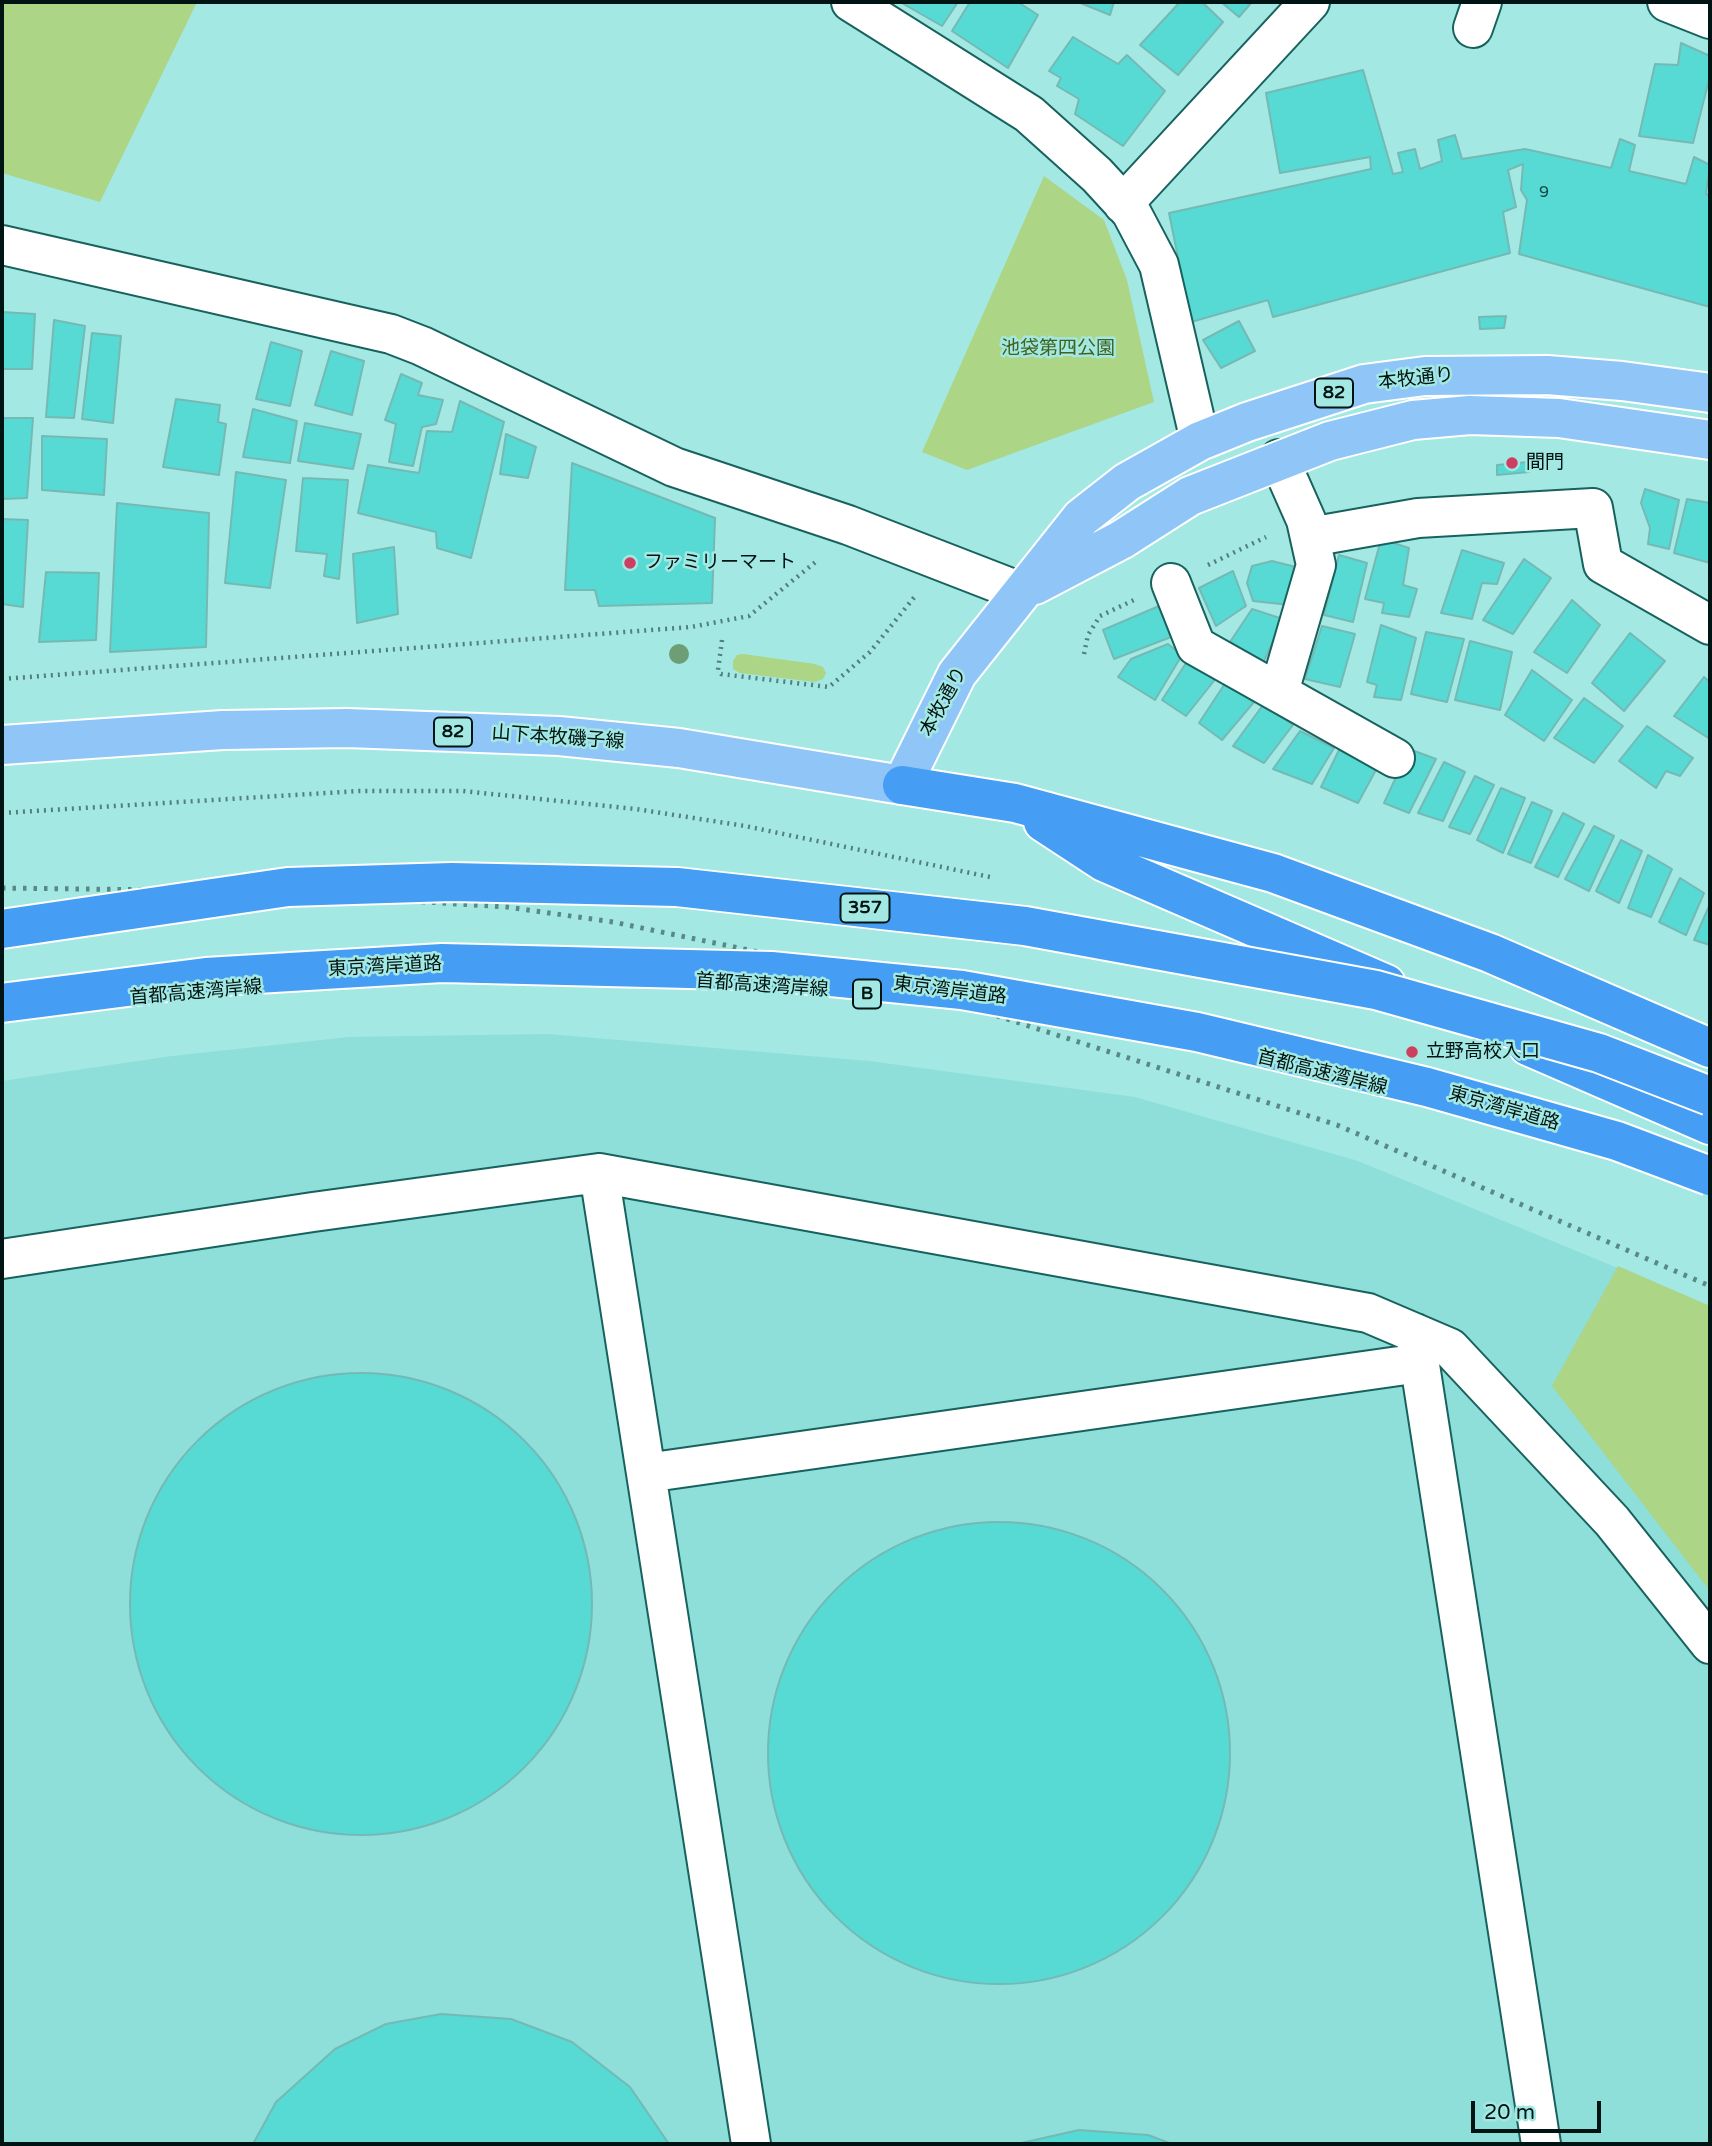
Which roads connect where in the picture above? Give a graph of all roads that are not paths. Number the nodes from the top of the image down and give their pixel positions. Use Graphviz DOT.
graph roads {
  1 [pos="851,2"];
  2 [pos="1310,2"];
  3 [pos="1667,2"];
  4 [pos="1710,19"];
  5 [pos="1123,204"];
  6 [pos="2,245"];
  7 [pos="1710,393"];
  8 [pos="1710,440"];
  9 [pos="1200,441"];
  10 [pos="1279,459"];
  11 [pos="1310,537"];
  12 [pos="1171,583"];
  13 [pos="1021,592"];
  14 [pos="1710,625"];
  15 [pos="1279,692"];
  16 [pos="2,745"];
  17 [pos="1395,758"];
  18 [pos="902,785"];
  19 [pos="1015,803"];
  20 [pos="2,919"];
  21 [pos="2,929"];
  22 [pos="2,1003"];
  23 [pos="2,1014"];
  24 [pos="1710,1048"];
  25 [pos="1710,1082"];
  26 [pos="1710,1096"];
  27 [pos="1710,1125"];
  28 [pos="599,1173"];
  29 [pos="1710,1176"];
  30 [pos="1710,1189"];
  31 [pos="2,1259"];
  32 [pos="1418,1348"];
  33 [pos="646,1473"];
  34 [pos="1710,1644"];
  35 [pos="751,2144"];
  36 [pos="1541,2144"];
  1 -- 5 [label="street"];
  2 -- 5 [label="street"];
  3 -- 4 [label="street"];
  5 -- 9 [label="street"];
  6 -- 13 [label="street"];
  7 -- 9 [label="main road, 本牧通り / 82"];
  8 -- 10 [label="main road, 本牧通り / 82"];
  9 -- 13 [label="main road, 本牧通り / 82"];
  10 -- 11 [label="street"];
  10 -- 13 [label="main road, 本牧通り / 82"];
  11 -- 14 [label="street"];
  11 -- 15 [label="street"];
  12 -- 15 [label="street"];
  13 -- 18 [label="main road, 本牧通り / 82"];
  15 -- 17 [label="street"];
  16 -- 18 [label="main road, 山下本牧磯子線 / 82"];
  18 -- 19 [label="highway"];
  19 -- 24 [label="highway"];
  19 -- 27 [label="highway"];
  20 -- 25 [label="highway"];
  21 -- 26 [label="highway, 357, bridge"];
  22 -- 29 [label="highway, 東京湾岸道路, bridge"];
  23 -- 30 [label="highway, 首都高速湾岸線 / B"];
  28 -- 31 [label="street"];
  28 -- 32 [label="street"];
  28 -- 33 [label="street"];
  32 -- 33 [label="street"];
  32 -- 34 [label="street"];
  32 -- 36 [label="street"];
  33 -- 35 [label="street"];
}
